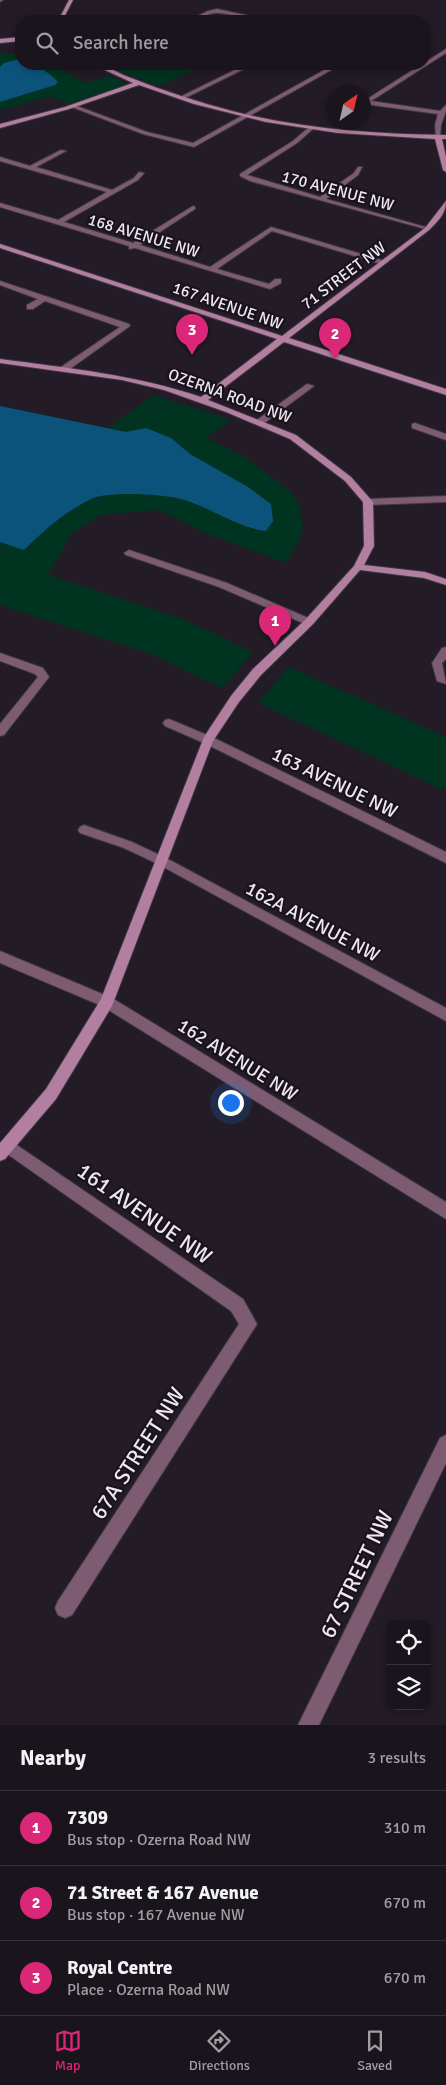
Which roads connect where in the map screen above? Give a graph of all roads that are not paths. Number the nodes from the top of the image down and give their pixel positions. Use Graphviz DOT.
graph roads {
  1 [pos="71,0"];
  2 [pos="63,15"];
  3 [pos="205,15"];
  4 [pos="229,15"];
  5 [pos="15,40"];
  6 [pos="0,41"];
  7 [pos="446,51"];
  8 [pos="431,60"];
  9 [pos="109,70"];
  10 [pos="239,70"];
  11 [pos="328,70"];
  12 [pos="416,70"];
  13 [pos="139,83"];
  14 [pos="181,98"];
  15 [pos="72,106"];
  16 [pos="446,107"];
  17 [pos="441,113"];
  18 [pos="246,117"];
  19 [pos="138,124"];
  20 [pos="0,126"];
  21 [pos="129,127"];
  22 [pos="310,128"];
  23 [pos="438,137"];
  24 [pos="446,137"];
  25 [pos="64,150"];
  26 [pos="0,158"];
  27 [pos="30,168"];
  28 [pos="360,168"];
  29 [pos="446,170"];
  30 [pos="141,173"];
  31 [pos="113,192"];
  32 [pos="321,199"];
  33 [pos="446,203"];
  34 [pos="0,205"];
  35 [pos="193,208"];
  36 [pos="58,223"];
  37 [pos="427,228"];
  38 [pos="0,246"];
  39 [pos="132,246"];
  40 [pos="384,262"];
  41 [pos="210,270"];
  42 [pos="278,281"];
  43 [pos="0,283"];
  44 [pos="43,299"];
  45 [pos="30,306"];
  46 [pos="282,339"];
  47 [pos="0,361"];
  48 [pos="64,369"];
  49 [pos="310,386"];
  50 [pos="446,392"];
  51 [pos="203,400"];
  52 [pos="260,422"];
  53 [pos="415,426"];
  54 [pos="446,437"];
  55 [pos="446,499"];
  56 [pos="368,502"];
  57 [pos="129,553"];
  58 [pos="358,567"];
  59 [pos="446,582"];
  60 [pos="309,622"];
  61 [pos="446,651"];
  62 [pos="0,657"];
  63 [pos="443,679"];
  64 [pos="169,723"];
  65 [pos="0,732"];
  66 [pos="208,740"];
  67 [pos="84,830"];
  68 [pos="446,858"];
  69 [pos="162,861"];
  70 [pos="0,957"];
  71 [pos="107,1002"];
  72 [pos="446,1015"];
  73 [pos="4,1150"];
  74 [pos="446,1211"];
  75 [pos="249,1324"];
  76 [pos="446,1444"];
  77 [pos="64,1608"];
  78 [pos="308,1725"];
  1 -- 2 [label="street"];
  3 -- 4 [label="street"];
  5 -- 6 [label="street"];
  7 -- 8 [label="street"];
  9 -- 13 [label="street"];
  10 -- 14 [label="street"];
  11 -- 18 [label="street"];
  12 -- 17 [label="street"];
  13 -- 14 [label="street"];
  13 -- 15 [label="street"];
  14 -- 18 [label="street"];
  15 -- 20 [label="street"];
  15 -- 21 [label="street"];
  16 -- 17 [label="street"];
  17 -- 23 [label="street"];
  18 -- 21 [label="street"];
  18 -- 22 [label="street"];
  19 -- 21 [label="street"];
  22 -- 23 [label="street"];
  22 -- 32 [label="street, 170 AVENUE NW"];
  23 -- 24 [label="street"];
  23 -- 29 [label="street"];
  25 -- 27 [label="street"];
  26 -- 27 [label="street"];
  27 -- 31 [label="street"];
  28 -- 32 [label="street"];
  30 -- 31 [label="street"];
  31 -- 36 [label="street"];
  32 -- 37 [label="street, 170 AVENUE NW"];
  33 -- 37 [label="street, 71 STREET NW"];
  34 -- 36 [label="street, 168 AVENUE NW"];
  35 -- 39 [label="street"];
  36 -- 39 [label="street, 168 AVENUE NW"];
  37 -- 40 [label="street, 71 STREET NW"];
  38 -- 46 [label="street, 167 AVENUE NW"];
  39 -- 41 [label="street, 168 AVENUE NW"];
  40 -- 41 [label="street"];
  40 -- 46 [label="street, 71 STREET NW"];
  41 -- 42 [label="street, 168 AVENUE NW"];
  43 -- 44 [label="street"];
  44 -- 45 [label="street"];
  44 -- 48 [label="street"];
  46 -- 50 [label="street, 167 AVENUE NW"];
  46 -- 51 [label="street, 71 STREET NW"];
  47 -- 48 [label="street, OZERNA ROAD NW"];
  48 -- 51 [label="street, OZERNA ROAD NW"];
  49 -- 52 [label="street"];
  51 -- 52 [label="street, OZERNA ROAD NW"];
  52 -- 56 [label="street, OZERNA ROAD NW"];
  53 -- 54 [label="street"];
  55 -- 56 [label="street"];
  56 -- 58 [label="street"];
  57 -- 60 [label="street"];
  58 -- 59 [label="street"];
  58 -- 60 [label="street"];
  60 -- 66 [label="street"];
  61 -- 63 [label="street"];
  62 -- 65 [label="street"];
  64 -- 66 [label="street"];
  66 -- 68 [label="street, 163 AVENUE NW"];
  66 -- 69 [label="street"];
  67 -- 69 [label="street"];
  69 -- 71 [label="street"];
  69 -- 72 [label="street, 162A AVENUE NW"];
  70 -- 71 [label="street, 162 AVENUE NW"];
  71 -- 73 [label="street"];
  71 -- 74 [label="street, 162 AVENUE NW"];
  73 -- 75 [label="street, 161 AVENUE NW"];
  75 -- 77 [label="street, 67A STREET NW"];
  76 -- 78 [label="street, 67 STREET NW"];
}
